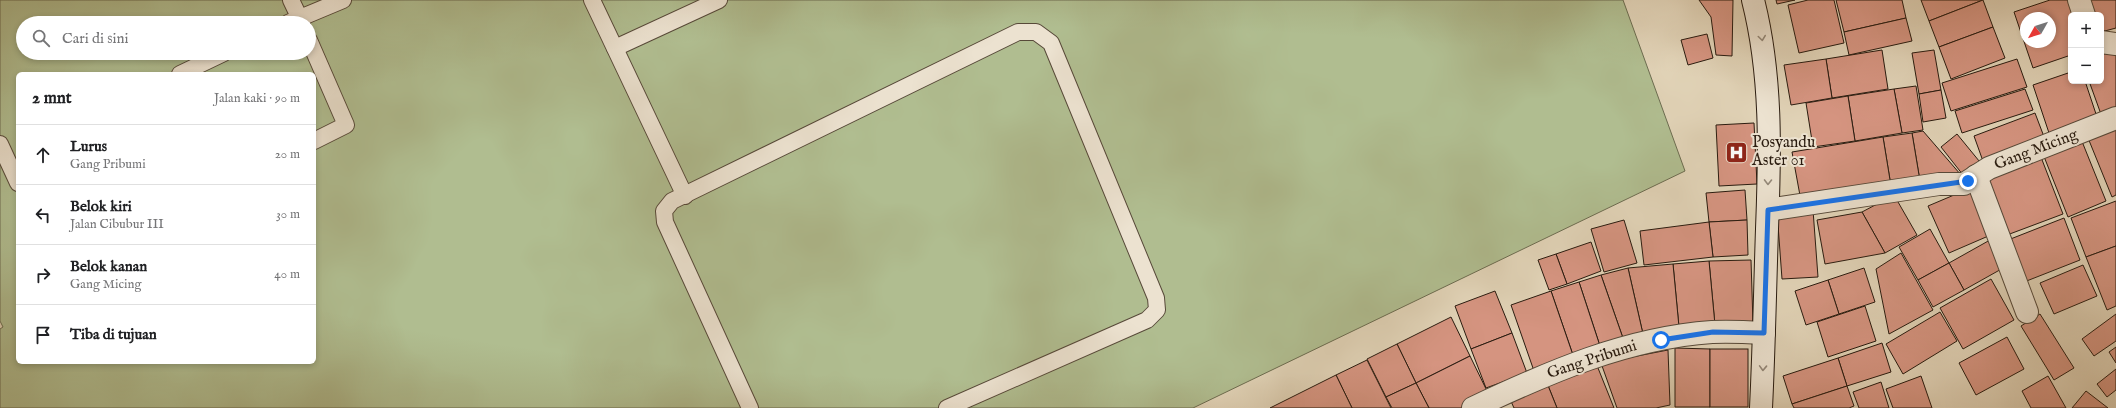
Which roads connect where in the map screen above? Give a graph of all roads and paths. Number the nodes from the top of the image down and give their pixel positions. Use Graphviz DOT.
graph roads {
  1 [pos="291,0"];
  2 [pos="343,0"];
  3 [pos="592,0"];
  4 [pos="719,0"];
  5 [pos="1753,0"];
  6 [pos="2079,0"];
  7 [pos="2083,12"];
  8 [pos="295,16"];
  9 [pos="307,16"];
  10 [pos="2104,42"];
  11 [pos="2116,44"];
  12 [pos="615,48"];
  13 [pos="316,56"];
  14 [pos="209,60"];
  15 [pos="184,72"];
  16 [pos="2116,118"];
  17 [pos="316,140"];
  18 [pos="8,150"];
  19 [pos="16,176"];
  20 [pos="1976,176"];
  21 [pos="685,196"];
  22 [pos="1768,210"];
  23 [pos="2026,312"];
  24 [pos="1764,333"];
  25 [pos="750,408"];
  26 [pos="947,408"];
  27 [pos="1473,408"];
  28 [pos="1762,408"];
  1 -- 8 [label="lane"];
  2 -- 9 [label="lane"];
  3 -- 12 [label="lane"];
  4 -- 12 [label="lane"];
  5 -- 22 [label="street, one-way"];
  6 -- 7 [label="street"];
  10 -- 11 [label="street"];
  12 -- 21 [label="lane"];
  13 -- 17 [label="lane"];
  14 -- 15 [label="lane"];
  16 -- 20 [label="street, Gang Micing"];
  18 -- 19 [label="lane"];
  20 -- 22 [label="street, Gang Micing"];
  20 -- 23 [label="street"];
  21 -- 25 [label="lane"];
  21 -- 26 [label="lane"];
  22 -- 24 [label="street"];
  24 -- 27 [label="street, Gang Pribumi"];
  24 -- 28 [label="street, one-way"];
}
